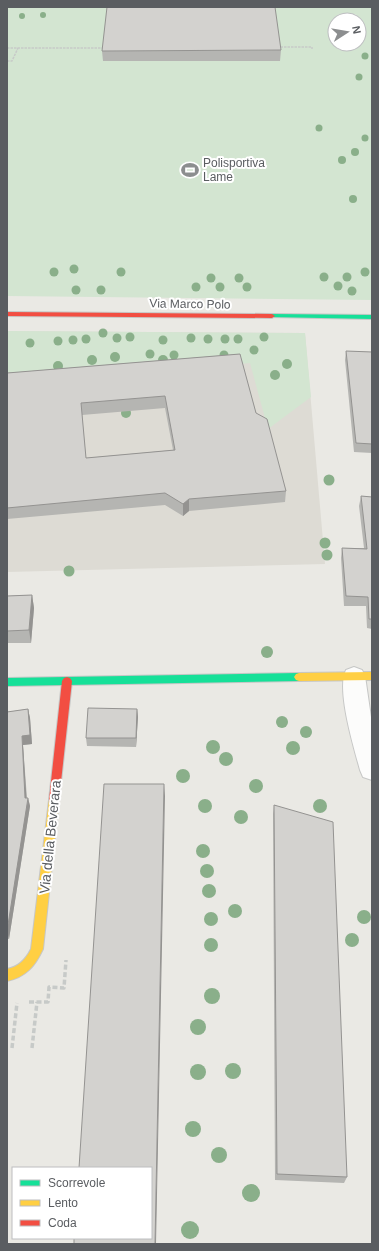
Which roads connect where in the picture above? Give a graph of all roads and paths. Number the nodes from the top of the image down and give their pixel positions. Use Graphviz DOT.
graph roads {
  1 [pos="274,47"];
  2 [pos="7,48"];
  3 [pos="18,48"];
  4 [pos="104,48"];
  5 [pos="312,49"];
  6 [pos="7,61"];
  7 [pos="7,314"];
  8 [pos="372,317"];
  9 [pos="363,676"];
  10 [pos="66,681"];
  11 [pos="7,682"];
  12 [pos="372,770"];
  13 [pos="7,975"];
  14 [pos="37,1002"];
  15 [pos="16,1015"];
  16 [pos="12,1048"];
  17 [pos="32,1048"];
  1 -- 5 [label="path"];
  2 -- 3 [label="path"];
  3 -- 4 [label="path"];
  3 -- 6 [label="path"];
  7 -- 8 [label="street, Via Marco Polo"];
  9 -- 10 [label="street"];
  9 -- 12 [label="street"];
  10 -- 11 [label="street"];
  10 -- 13 [label="street, Via della Beverara"];
  14 -- 17 [label="path"];
  15 -- 16 [label="path"];
}
